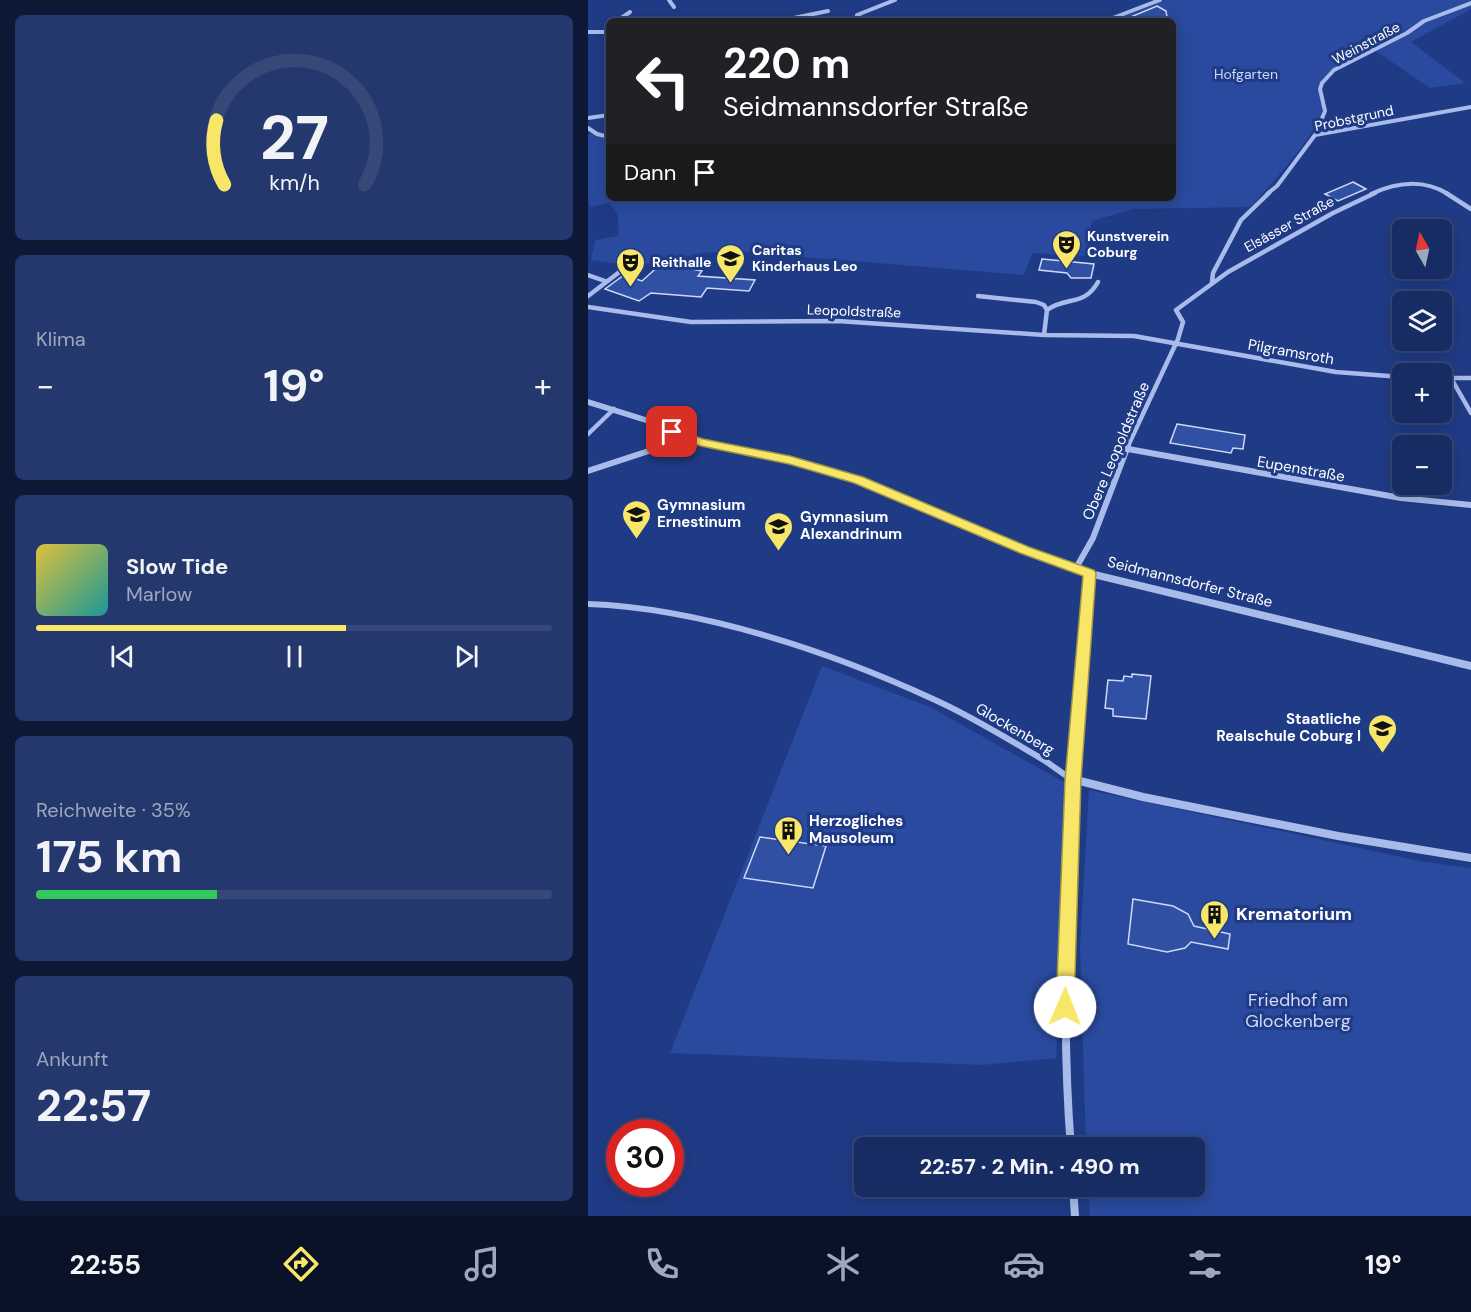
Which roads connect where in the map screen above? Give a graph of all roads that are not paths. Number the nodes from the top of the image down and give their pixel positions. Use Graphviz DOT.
graph roads {
  1 [pos="669,0"];
  2 [pos="895,0"];
  3 [pos="1160,0"];
  4 [pos="1471,3"];
  5 [pos="674,7"];
  6 [pos="828,11"];
  7 [pos="630,12"];
  8 [pos="623,18"];
  9 [pos="794,18"];
  10 [pos="861,18"];
  11 [pos="1113,18"];
  12 [pos="606,26"];
  13 [pos="596,31"];
  14 [pos="588,32"];
  15 [pos="606,32"];
  16 [pos="1471,107"];
  17 [pos="606,115"];
  18 [pos="588,118"];
  19 [pos="588,128"];
  20 [pos="1315,135"];
  21 [pos="606,136"];
  22 [pos="1471,209"];
  23 [pos="626,267"];
  24 [pos="588,275"];
  25 [pos="605,281"];
  26 [pos="1098,282"];
  27 [pos="1212,282"];
  28 [pos="588,296"];
  29 [pos="978,296"];
  30 [pos="588,307"];
  31 [pos="1047,310"];
  32 [pos="1176,310"];
  33 [pos="1044,335"];
  34 [pos="1121,335"];
  35 [pos="1176,343"];
  36 [pos="1392,376"];
  37 [pos="1452,378"];
  38 [pos="1471,378"];
  39 [pos="1452,380"];
  40 [pos="588,402"];
  41 [pos="614,409"];
  42 [pos="1471,413"];
  43 [pos="588,434"];
  44 [pos="682,437"];
  45 [pos="1128,449"];
  46 [pos="588,471"];
  47 [pos="1471,505"];
  48 [pos="1076,568"];
  49 [pos="1089,573"];
  50 [pos="588,604"];
  51 [pos="1471,666"];
  52 [pos="1073,780"];
  53 [pos="1471,858"];
  54 [pos="1070,1137"];
  55 [pos="1074,1197"];
  56 [pos="1075,1216"];
  1 -- 5 [label="street"];
  2 -- 10 [label="street"];
  3 -- 11 [label="street"];
  4 -- 20 [label="street, Weinstraße"];
  6 -- 9 [label="street"];
  7 -- 8 [label="street"];
  12 -- 13 [label="street"];
  13 -- 14 [label="street"];
  13 -- 15 [label="street"];
  16 -- 20 [label="street, Probstgrund"];
  17 -- 18 [label="street"];
  19 -- 21 [label="street"];
  20 -- 27 [label="street, Probstgrund"];
  22 -- 27 [label="street, Elsässer Straße"];
  23 -- 25 [label="street"];
  24 -- 25 [label="street"];
  25 -- 28 [label="street"];
  26 -- 31 [label="street"];
  27 -- 32 [label="street, Elsässer Straße"];
  29 -- 31 [label="street"];
  30 -- 33 [label="street, Leopoldstraße"];
  31 -- 33 [label="street"];
  32 -- 35 [label="street, Obere Leopoldstraße"];
  33 -- 34 [label="street, Leopoldstraße"];
  34 -- 35 [label="street, Pilgramsroth"];
  35 -- 36 [label="street, Pilgramsroth"];
  35 -- 45 [label="street, Obere Leopoldstraße"];
  37 -- 38 [label="street"];
  39 -- 42 [label="street"];
  40 -- 41 [label="street, Seidmannsdorfer Straße"];
  41 -- 43 [label="street"];
  41 -- 44 [label="street, Seidmannsdorfer Straße"];
  44 -- 46 [label="street"];
  44 -- 48 [label="street, Seidmannsdorfer Straße"];
  45 -- 47 [label="street, Eupenstraße"];
  45 -- 48 [label="street, Obere Leopoldstraße"];
  48 -- 49 [label="street, Seidmannsdorfer Straße"];
  49 -- 51 [label="street, Seidmannsdorfer Straße"];
  49 -- 52 [label="street"];
  50 -- 52 [label="street, Glockenberg"];
  52 -- 53 [label="street, Glockenberg"];
  52 -- 54 [label="street"];
  55 -- 56 [label="street"];
}
